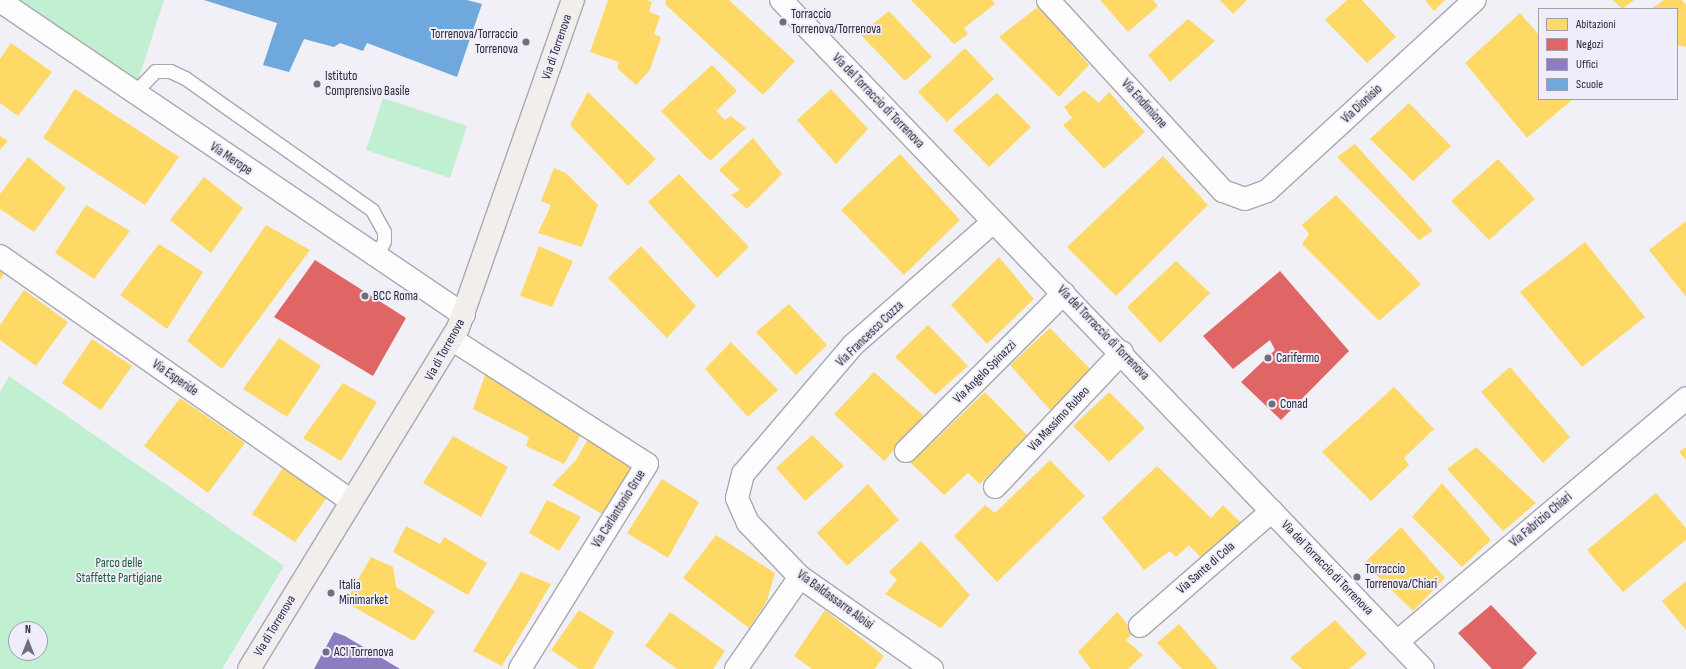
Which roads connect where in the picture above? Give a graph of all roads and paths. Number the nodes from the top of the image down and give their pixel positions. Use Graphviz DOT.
graph roads {
  1 [pos="573,0"];
  2 [pos="781,0"];
  3 [pos="1048,0"];
  4 [pos="1475,0"];
  5 [pos="0,1"];
  6 [pos="134,93"];
  7 [pos="1244,199"];
  8 [pos="993,222"];
  9 [pos="0,256"];
  10 [pos="376,256"];
  11 [pos="1064,292"];
  12 [pos="464,315"];
  13 [pos="453,340"];
  14 [pos="1122,352"];
  15 [pos="1686,399"];
  16 [pos="906,450"];
  17 [pos="995,487"];
  18 [pos="737,498"];
  19 [pos="351,501"];
  20 [pos="1272,511"];
  21 [pos="800,577"];
  22 [pos="1140,626"];
  23 [pos="1397,642"];
  24 [pos="249,669"];
  25 [pos="520,669"];
  26 [pos="736,669"];
  27 [pos="932,669"];
  28 [pos="1423,669"];
  1 -- 12 [label="street, Via di Torrenova"];
  2 -- 8 [label="street, Via del Torraccio di Torrenova"];
  3 -- 7 [label="street, Via Endimione"];
  4 -- 7 [label="street, Via Dionisio"];
  5 -- 6 [label="street, Via Merope"];
  6 -- 10 [label="street, Via Merope"];
  6 -- 10 [label="lane"];
  8 -- 11 [label="street, Via del Torraccio di Torrenova"];
  8 -- 18 [label="street, Via Francesco Cozza"];
  9 -- 19 [label="street, Via Esperide"];
  10 -- 12 [label="street, Via Merope"];
  11 -- 14 [label="street, Via del Torraccio di Torrenova"];
  11 -- 16 [label="street, Via Angelo Spinazzi"];
  12 -- 13 [label="street, Via di Torrenova"];
  13 -- 19 [label="street, Via di Torrenova"];
  13 -- 25 [label="street, Via Carlantonio Grue"];
  14 -- 17 [label="street, Via Massimo Rubeo"];
  14 -- 20 [label="street, Via del Torraccio di Torrenova"];
  15 -- 23 [label="street, Via Fabrizio Chiari"];
  18 -- 21 [label="street, Via Baldassarre Aloisi"];
  19 -- 24 [label="street, Via di Torrenova"];
  20 -- 22 [label="street, Via Sante di Cola"];
  20 -- 23 [label="street, Via del Torraccio di Torrenova"];
  21 -- 26 [label="street"];
  21 -- 27 [label="street, Via Baldassarre Aloisi"];
  23 -- 28 [label="street, Via del Torraccio di Torrenova"];
}
